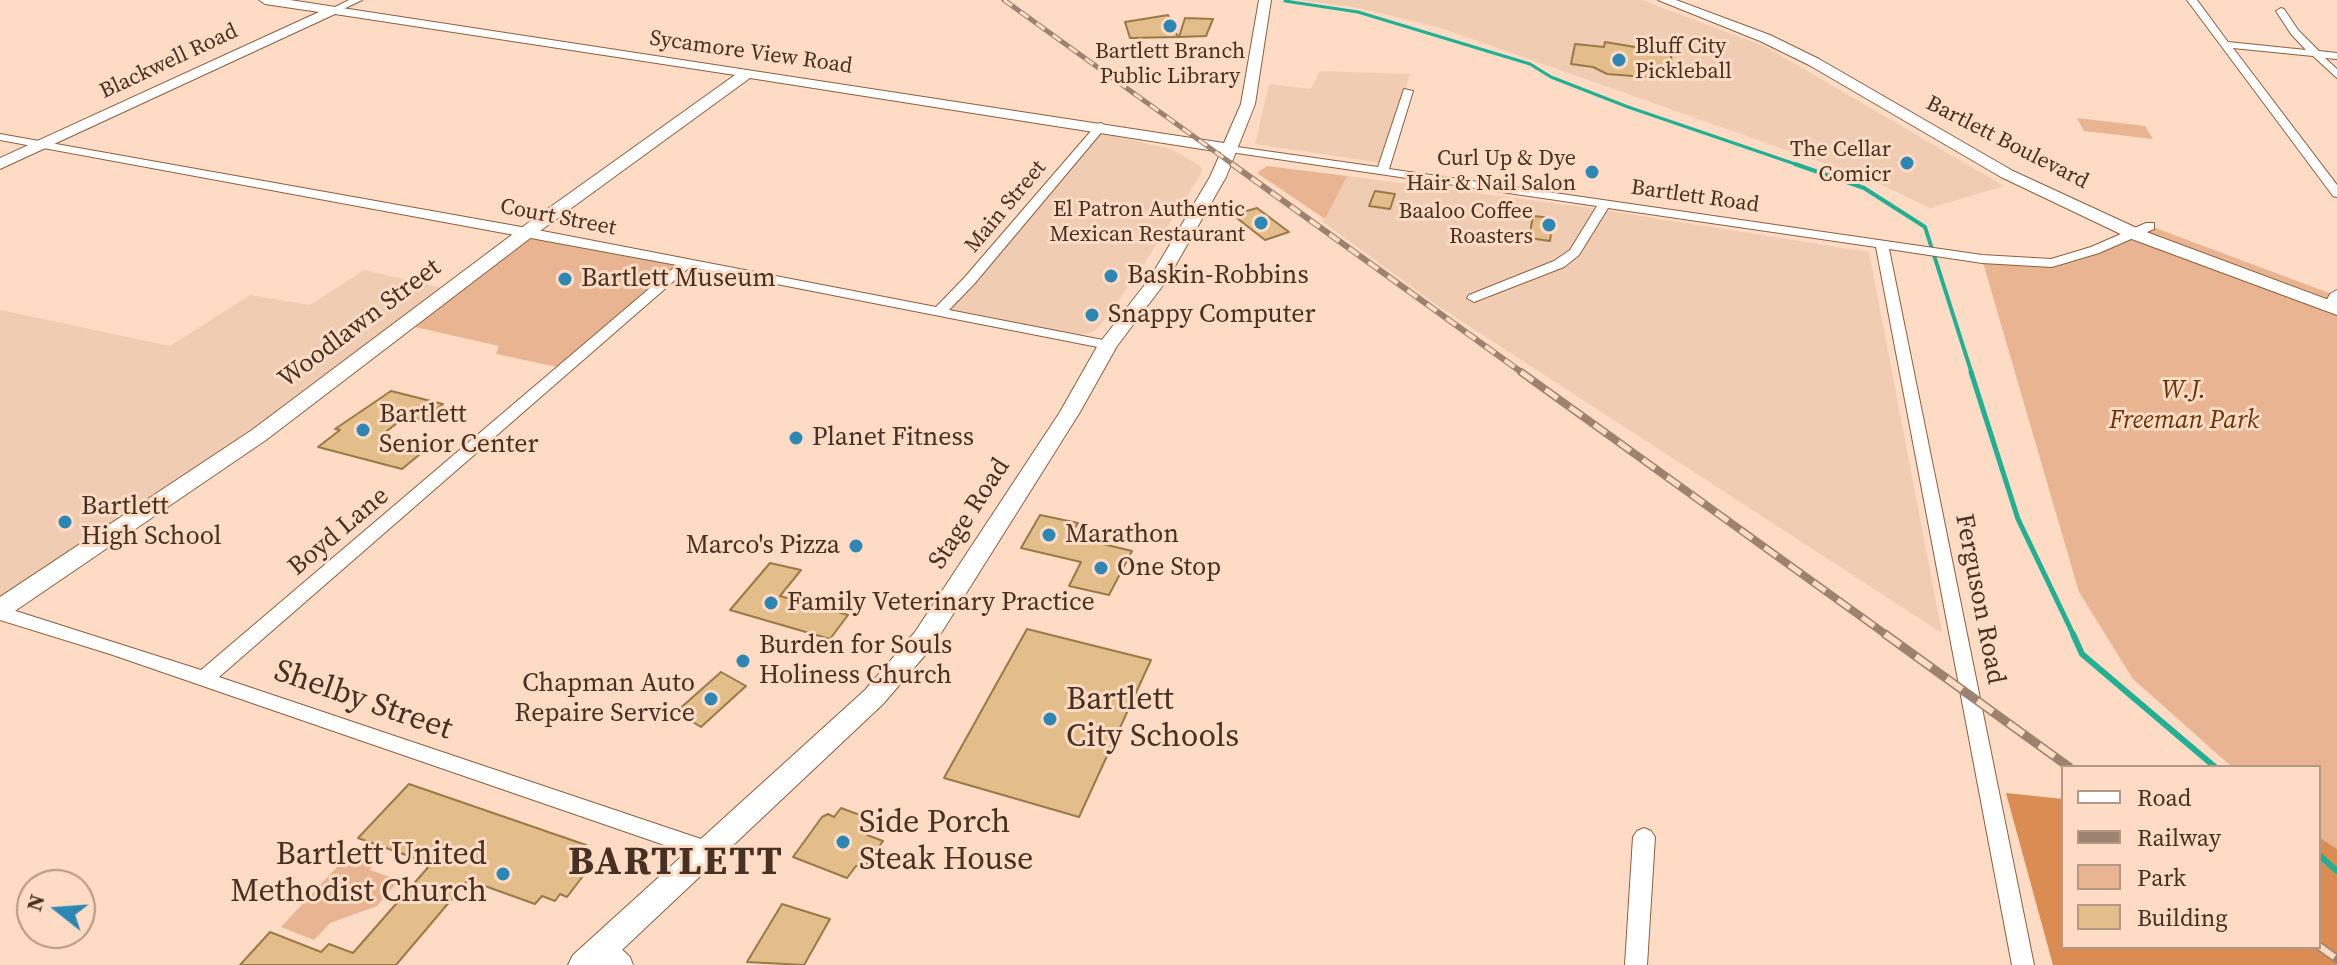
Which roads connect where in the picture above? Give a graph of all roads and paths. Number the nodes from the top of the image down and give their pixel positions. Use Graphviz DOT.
graph roads {
  1 [pos="265,0"];
  2 [pos="357,0"];
  3 [pos="1265,0"];
  4 [pos="1664,0"];
  5 [pos="1694,0"];
  6 [pos="2192,0"];
  7 [pos="332,11"];
  8 [pos="2281,11"];
  9 [pos="2224,44"];
  10 [pos="2316,53"];
  11 [pos="2337,56"];
  12 [pos="746,74"];
  13 [pos="2337,75"];
  14 [pos="1864,78"];
  15 [pos="1847,81"];
  16 [pos="1408,91"];
  17 [pos="1101,126"];
  18 [pos="0,137"];
  19 [pos="1173,138"];
  20 [pos="40,146"];
  21 [pos="1230,149"];
  22 [pos="0,164"];
  23 [pos="1383,171"];
  24 [pos="2015,171"];
  25 [pos="1218,177"];
  26 [pos="2337,193"];
  27 [pos="1604,204"];
  28 [pos="2142,230"];
  29 [pos="527,232"];
  30 [pos="1882,244"];
  31 [pos="687,263"];
  32 [pos="1474,298"];
  33 [pos="2335,300"];
  34 [pos="940,311"];
  35 [pos="1108,345"];
  36 [pos="0,611"];
  37 [pos="202,680"];
  38 [pos="1644,837"];
  39 [pos="705,850"];
  40 [pos="604,947"];
  41 [pos="584,965"];
  42 [pos="622,965"];
  43 [pos="1636,965"];
  44 [pos="2023,965"];
  1 -- 7 [label="main road, Sycamore View Road"];
  2 -- 7 [label="street, Blackwell Road"];
  3 -- 21 [label="main road, Stage Road"];
  4 -- 15 [label="main road, Bartlett Boulevard"];
  5 -- 14 [label="main road, Bartlett Boulevard"];
  6 -- 9 [label="street"];
  7 -- 12 [label="main road, Sycamore View Road"];
  7 -- 20 [label="main road, Blackwell Road"];
  8 -- 10 [label="street"];
  9 -- 10 [label="street"];
  9 -- 26 [label="street"];
  10 -- 11 [label="street"];
  10 -- 13 [label="street"];
  12 -- 17 [label="main road, Sycamore View Road"];
  12 -- 29 [label="main road, Woodlawn Street"];
  14 -- 15 [label="main road"];
  14 -- 24 [label="main road, Bartlett Boulevard"];
  15 -- 24 [label="main road, Bartlett Boulevard"];
  16 -- 23 [label="street"];
  17 -- 19 [label="main road, Sycamore View Road"];
  17 -- 34 [label="street, Main Street"];
  18 -- 20 [label="street, Court Street"];
  19 -- 21 [label="main road, Sycamore View Road"];
  19 -- 25 [label="main road"];
  20 -- 22 [label="main road, Blackwell Road"];
  20 -- 29 [label="street, Court Street"];
  21 -- 23 [label="street, Bartlett Road"];
  21 -- 25 [label="main road, Stage Road"];
  23 -- 27 [label="street, Bartlett Road"];
  24 -- 28 [label="main road, Bartlett Boulevard"];
  25 -- 35 [label="main road, Stage Road"];
  27 -- 30 [label="street, Bartlett Road"];
  27 -- 32 [label="street"];
  28 -- 30 [label="street, Bartlett Road"];
  28 -- 33 [label="main road, Bartlett Boulevard"];
  29 -- 31 [label="street, Court Street"];
  29 -- 36 [label="main road, Woodlawn Street"];
  30 -- 44 [label="street, Ferguson Road"];
  31 -- 34 [label="street, Court Street"];
  31 -- 37 [label="street, Boyd Lane"];
  34 -- 35 [label="street, Court Street"];
  35 -- 39 [label="main road, Stage Road"];
  36 -- 37 [label="street, Shelby Street"];
  37 -- 39 [label="street, Shelby Street"];
  38 -- 43 [label="street"];
  39 -- 40 [label="main road, Stage Road"];
  40 -- 41 [label="main road, Stage Road"];
  40 -- 42 [label="street"];
}
